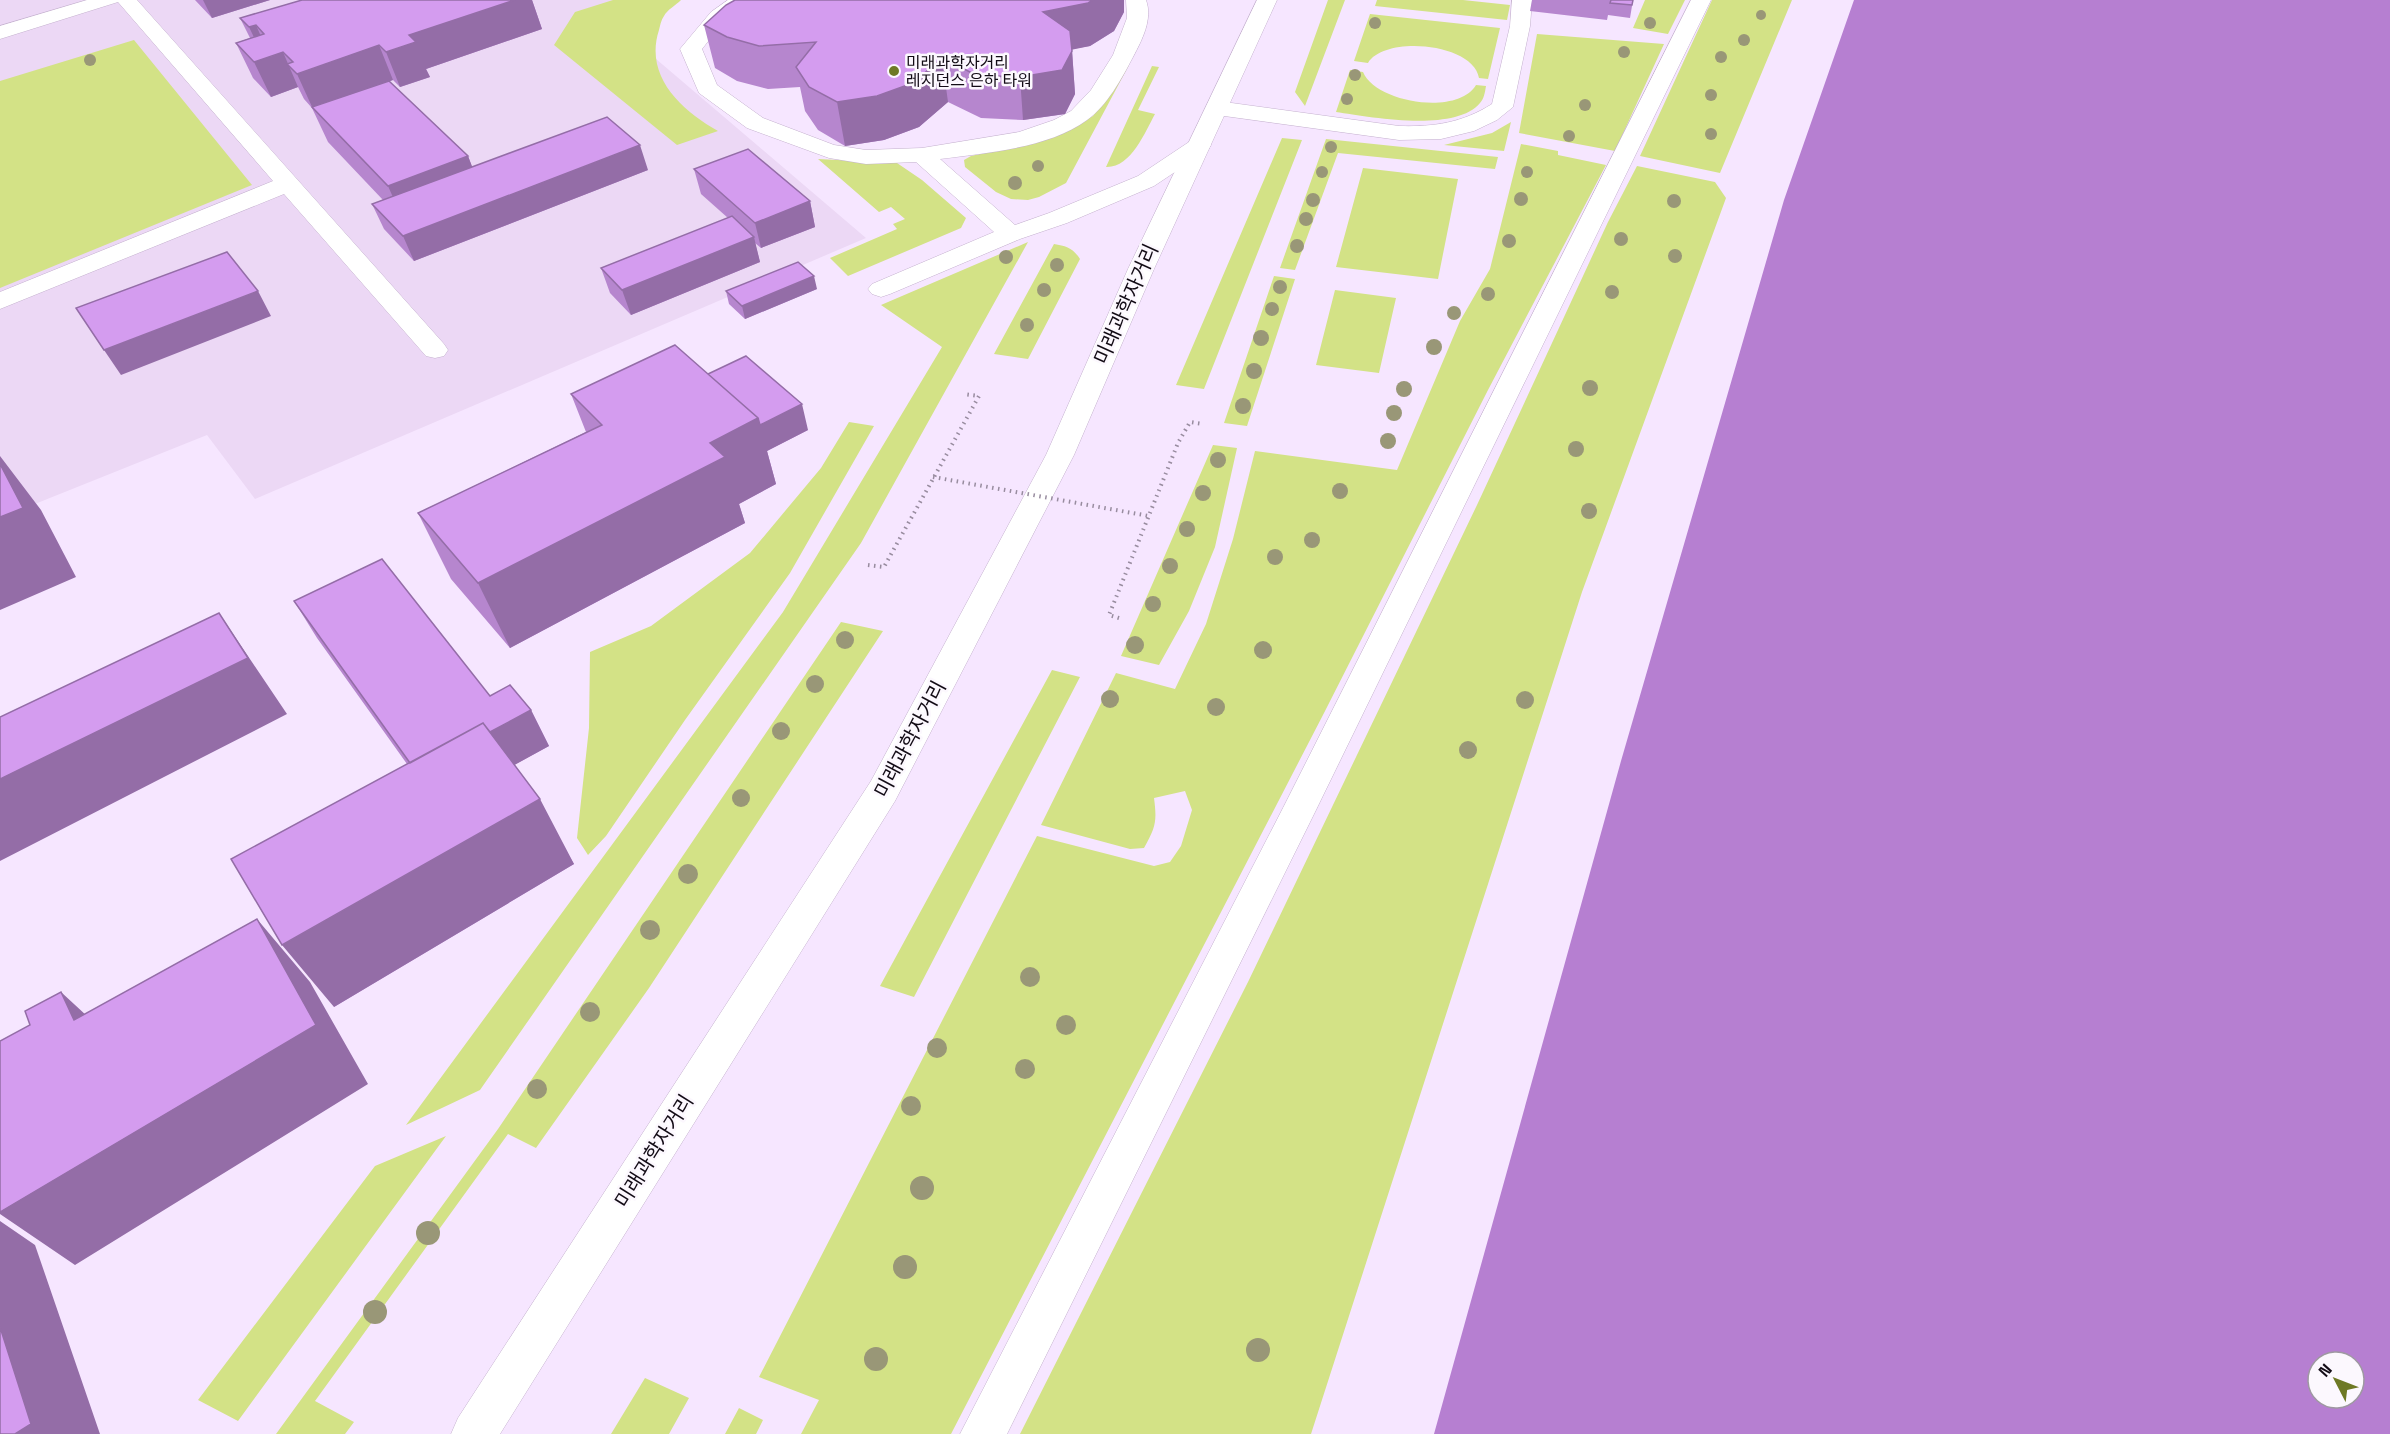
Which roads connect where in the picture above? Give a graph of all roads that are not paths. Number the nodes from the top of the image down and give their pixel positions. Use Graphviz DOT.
graph roads {
  1 [pos="109,0"];
  2 [pos="126,0"];
  3 [pos="742,0"];
  4 [pos="1136,0"];
  5 [pos="1267,0"];
  6 [pos="1522,0"];
  7 [pos="1701,0"];
  8 [pos="0,33"];
  9 [pos="1216,108"];
  10 [pos="1200,145"];
  11 [pos="922,155"];
  12 [pos="290,183"];
  13 [pos="1011,234"];
  14 [pos="881,289"];
  15 [pos="0,301"];
  16 [pos="435,350"];
  17 [pos="474,1434"];
  18 [pos="983,1434"];
  1 -- 8 [label="street"];
  2 -- 12 [label="street"];
  3 -- 11 [label="street"];
  4 -- 11 [label="street"];
  5 -- 9 [label="street, 미래과학자거리"];
  6 -- 9 [label="street"];
  7 -- 18 [label="street"];
  9 -- 10 [label="street, 미래과학자거리"];
  10 -- 13 [label="street"];
  10 -- 17 [label="street, 미래과학자거리"];
  11 -- 13 [label="street"];
  12 -- 15 [label="street"];
  12 -- 16 [label="street"];
  13 -- 14 [label="street"];
}
